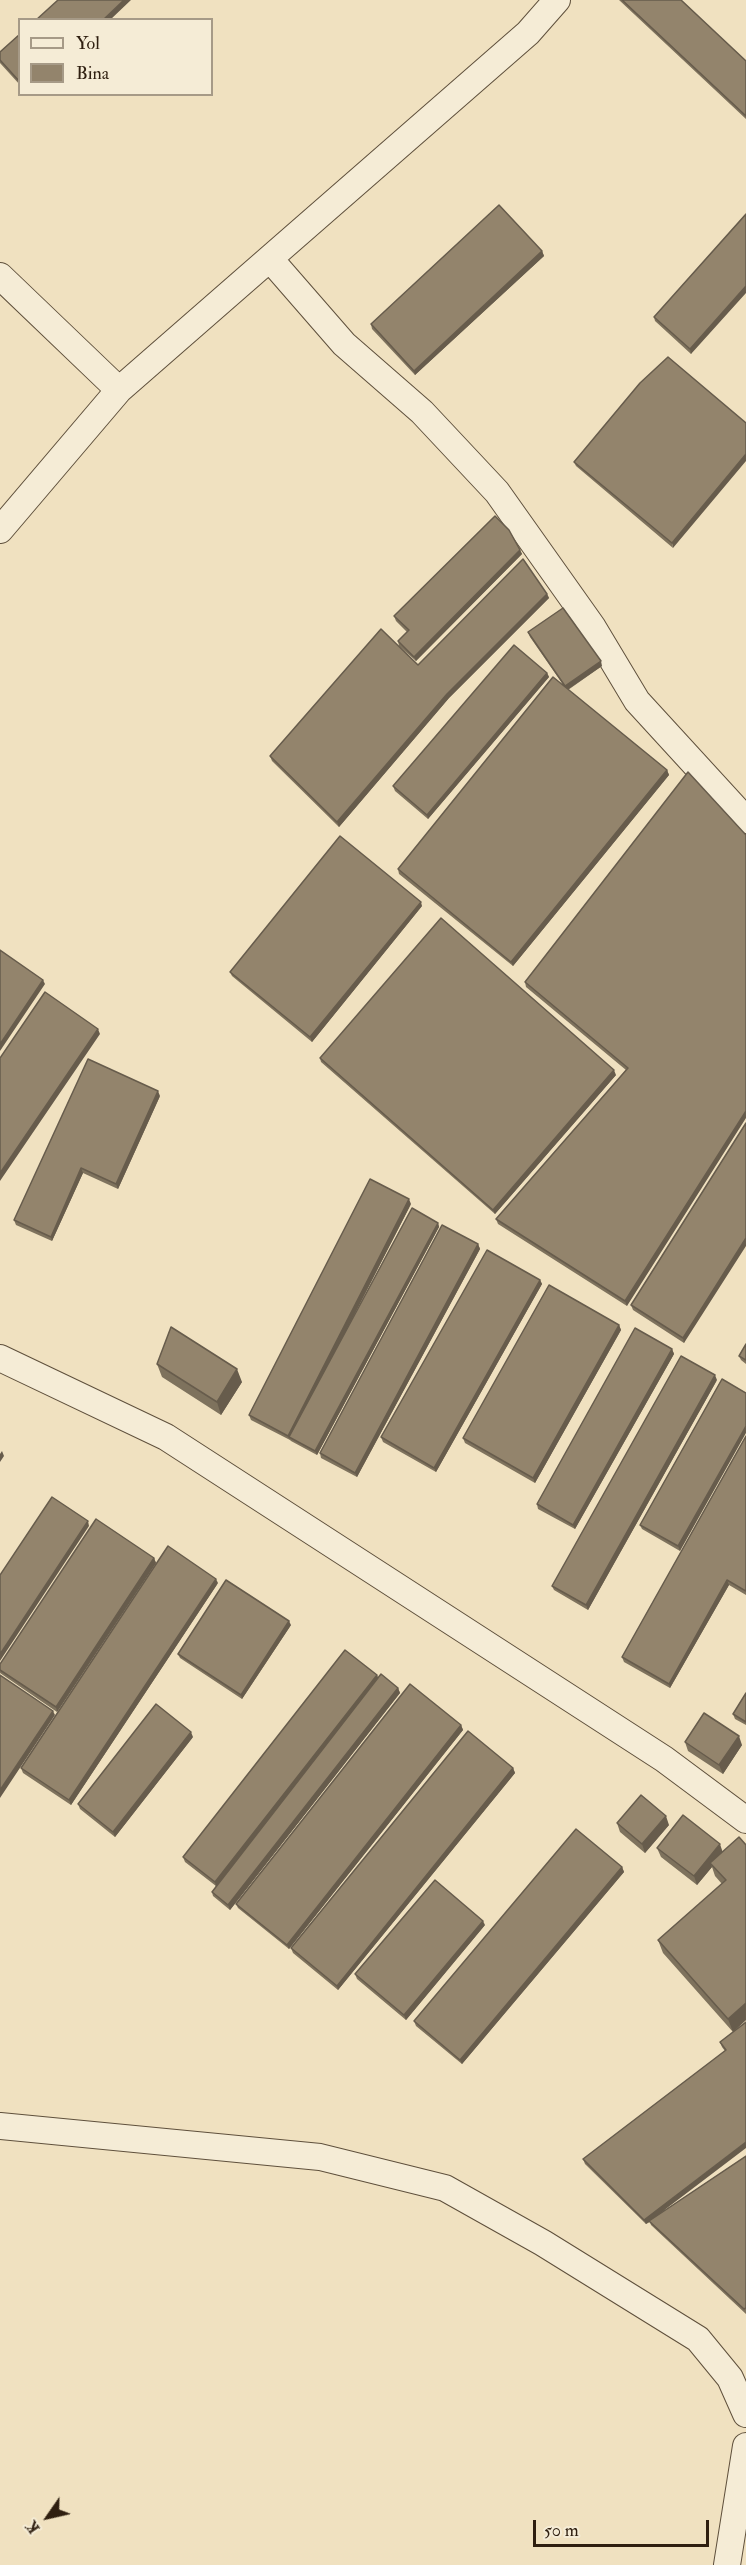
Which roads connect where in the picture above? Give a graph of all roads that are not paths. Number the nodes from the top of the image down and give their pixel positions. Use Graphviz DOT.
graph roads {
  1 [pos="557,0"];
  2 [pos="270,259"];
  3 [pos="0,276"];
  4 [pos="119,390"];
  5 [pos="0,530"];
  6 [pos="746,820"];
  7 [pos="0,1358"];
  8 [pos="746,1820"];
  9 [pos="0,2126"];
  10 [pos="746,2414"];
  11 [pos="746,2446"];
  12 [pos="727,2565"];
  1 -- 2 [label="street"];
  2 -- 4 [label="street"];
  2 -- 6 [label="street"];
  3 -- 4 [label="street"];
  4 -- 5 [label="street"];
  7 -- 8 [label="street"];
  9 -- 10 [label="street"];
  11 -- 12 [label="street"];
}
